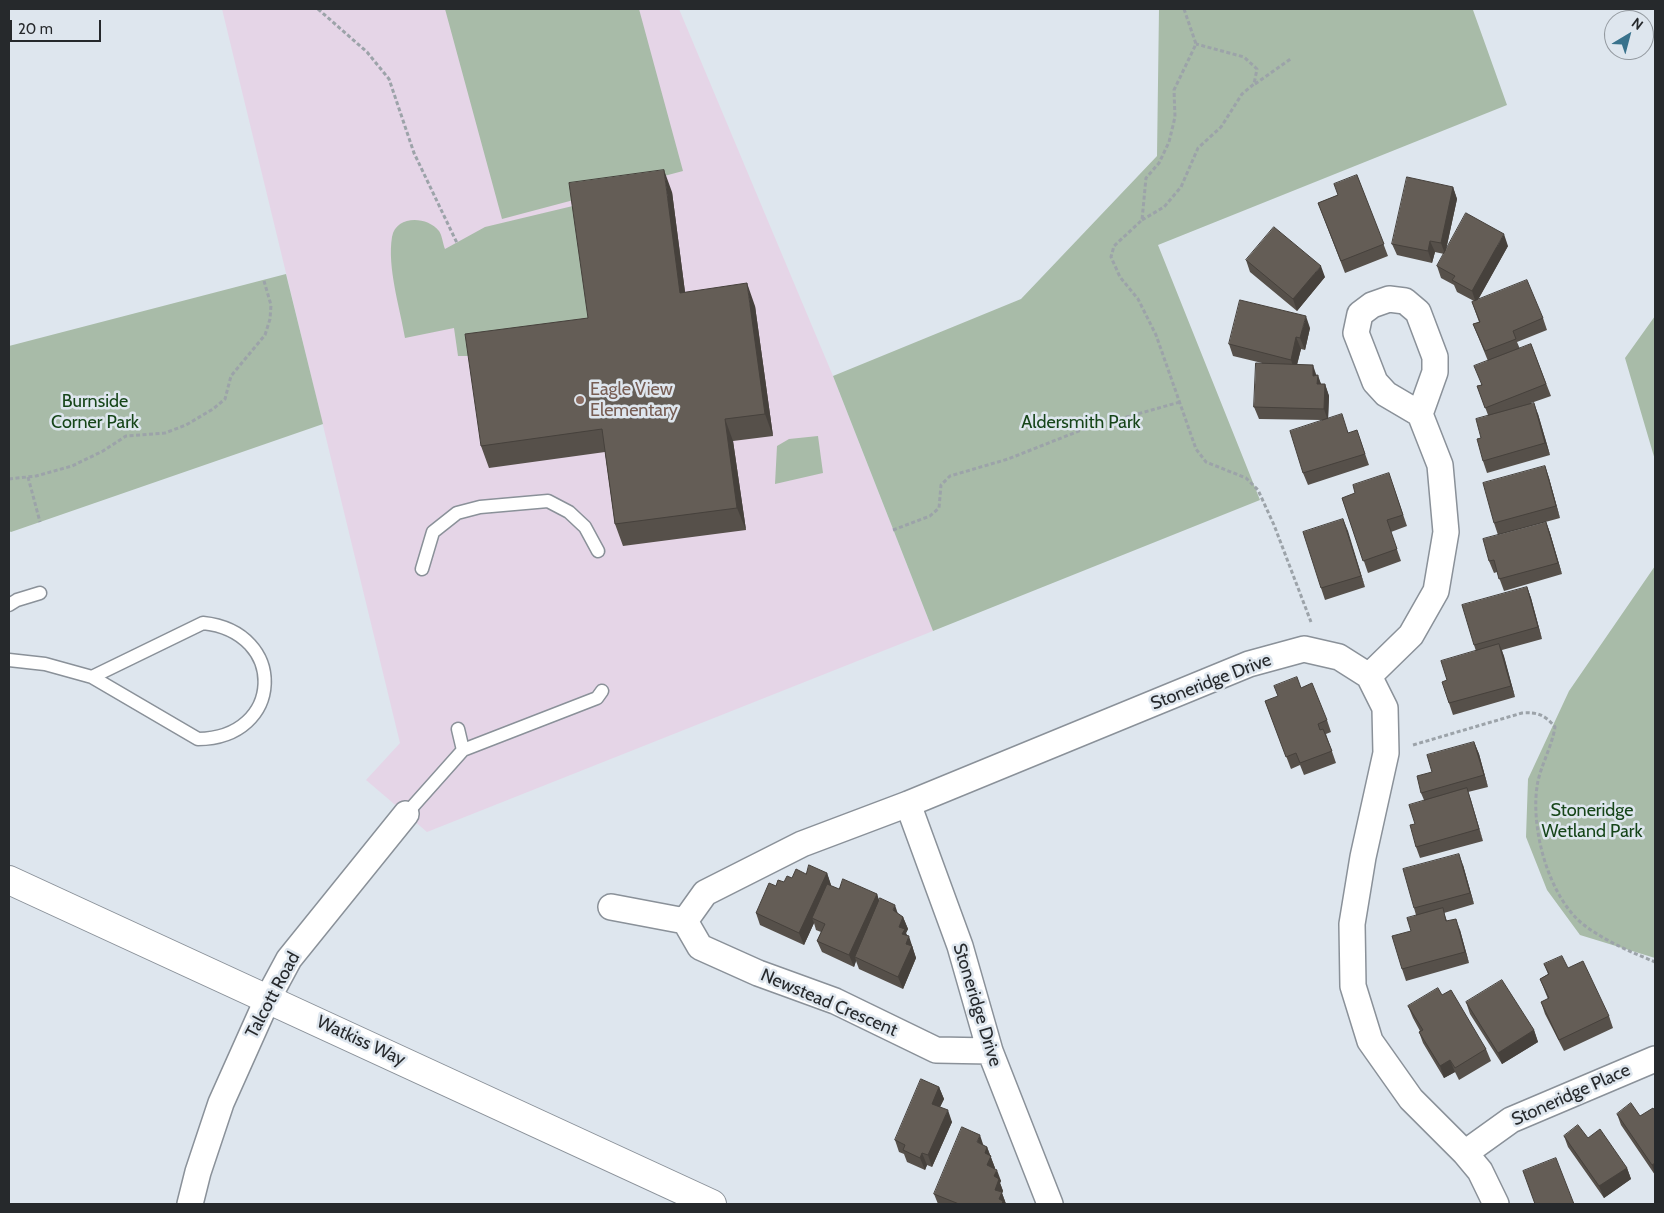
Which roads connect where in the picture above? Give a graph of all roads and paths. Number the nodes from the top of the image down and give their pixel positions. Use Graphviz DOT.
graph roads {
  1 [pos="318,9"];
  2 [pos="1184,9"];
  3 [pos="1196,44"];
  4 [pos="1292,58"];
  5 [pos="1254,84"];
  6 [pos="1142,220"];
  7 [pos="457,242"];
  8 [pos="264,281"];
  9 [pos="1180,402"];
  10 [pos="1420,414"];
  11 [pos="28,477"];
  12 [pos="9,479"];
  13 [pos="40,522"];
  14 [pos="893,530"];
  15 [pos="598,551"];
  16 [pos="422,569"];
  17 [pos="40,593"];
  18 [pos="9,606"];
  19 [pos="1316,652"];
  20 [pos="9,660"];
  21 [pos="1369,676"];
  22 [pos="92,677"];
  23 [pos="602,691"];
  24 [pos="458,730"];
  25 [pos="462,750"];
  26 [pos="1386,753"];
  27 [pos="908,804"];
  28 [pos="406,814"];
  29 [pos="9,880"];
  30 [pos="611,907"];
  31 [pos="685,921"];
  32 [pos="1655,962"];
  33 [pos="268,998"];
  34 [pos="990,1051"];
  35 [pos="1655,1059"];
  36 [pos="1465,1153"];
  37 [pos="190,1204"];
  38 [pos="712,1204"];
  39 [pos="1050,1204"];
  40 [pos="1496,1204"];
  1 -- 7 [label="path"];
  2 -- 3 [label="path"];
  3 -- 5 [label="path"];
  3 -- 6 [label="path"];
  4 -- 5 [label="path"];
  5 -- 6 [label="path"];
  6 -- 9 [label="path"];
  8 -- 11 [label="path"];
  9 -- 14 [label="path"];
  9 -- 19 [label="path"];
  10 -- 21 [label="street"];
  11 -- 12 [label="path"];
  11 -- 13 [label="path"];
  15 -- 16 [label="lane"];
  17 -- 18 [label="lane"];
  19 -- 21 [label="street, Stoneridge Drive"];
  19 -- 27 [label="street, Stoneridge Drive"];
  20 -- 22 [label="lane"];
  21 -- 26 [label="street"];
  22 -- 22 [label="lane"];
  23 -- 25 [label="lane"];
  24 -- 25 [label="lane"];
  25 -- 28 [label="lane"];
  26 -- 32 [label="path"];
  26 -- 36 [label="street"];
  27 -- 31 [label="street"];
  27 -- 34 [label="street, Stoneridge Drive"];
  28 -- 33 [label="street, Talcott Road"];
  29 -- 33 [label="street, Watkiss Way"];
  30 -- 31 [label="street"];
  31 -- 34 [label="street, Newstead Crescent"];
  33 -- 37 [label="street, Talcott Road"];
  33 -- 38 [label="street, Watkiss Way"];
  34 -- 39 [label="street, Stoneridge Drive"];
  35 -- 36 [label="street, Stoneridge Place"];
  36 -- 40 [label="street"];
}
